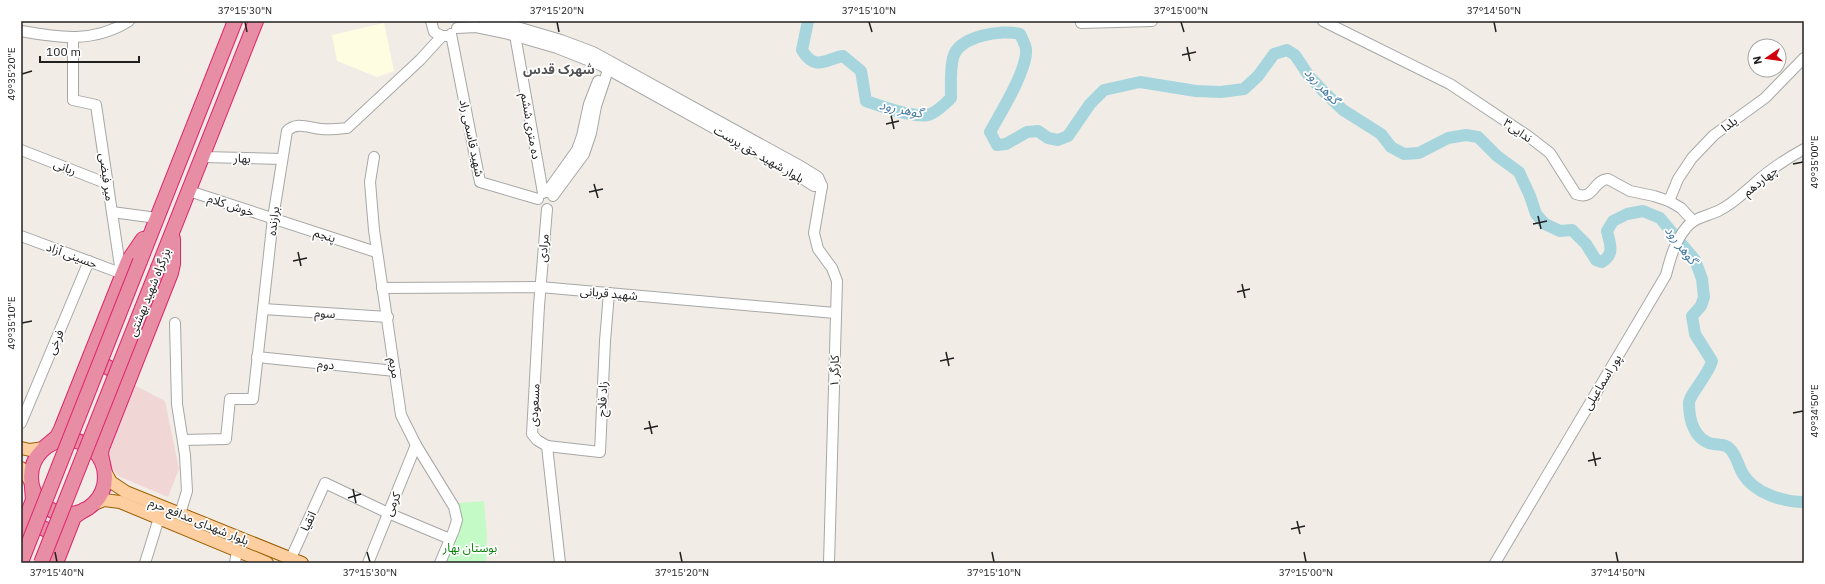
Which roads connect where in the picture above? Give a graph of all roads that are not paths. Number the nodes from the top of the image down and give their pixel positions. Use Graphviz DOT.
graph roads {
  1 [pos="129,21"];
  2 [pos="256,21"];
  3 [pos="431,21"];
  4 [pos="485,21"];
  5 [pos="1152,21"];
  6 [pos="1323,21"];
  7 [pos="1082,22"];
  8 [pos="234,24"];
  9 [pos="452,30"];
  10 [pos="21,31"];
  11 [pos="515,35"];
  12 [pos="74,37"];
  13 [pos="541,39"];
  14 [pos="1804,58"];
  15 [pos="609,65"];
  16 [pos="223,80"];
  17 [pos="1804,149"];
  18 [pos="21,150"];
  19 [pos="202,157"];
  20 [pos="374,157"];
  21 [pos="282,159"];
  22 [pos="108,184"];
  23 [pos="822,186"];
  24 [pos="189,191"];
  25 [pos="545,195"];
  26 [pos="1669,201"];
  27 [pos="547,209"];
  28 [pos="112,212"];
  29 [pos="273,218"];
  30 [pos="157,219"];
  31 [pos="1689,224"];
  32 [pos="173,232"];
  33 [pos="21,236"];
  34 [pos="376,252"];
  35 [pos="89,261"];
  36 [pos="122,274"];
  37 [pos="540,287"];
  38 [pos="382,288"];
  39 [pos="609,293"];
  40 [pos="263,310"];
  41 [pos="835,313"];
  42 [pos="388,317"];
  43 [pos="175,323"];
  44 [pos="94,346"];
  45 [pos="257,357"];
  46 [pos="395,371"];
  47 [pos="129,379"];
  48 [pos="21,423"];
  49 [pos="183,440"];
  50 [pos="416,445"];
  51 [pos="547,446"];
  52 [pos="44,447"];
  53 [pos="21,448"];
  54 [pos="103,466"];
  55 [pos="21,468"];
  56 [pos="31,484"];
  57 [pos="88,508"];
  58 [pos="388,513"];
  59 [pos="180,514"];
  60 [pos="159,518"];
  61 [pos="21,531"];
  62 [pos="450,539"];
  63 [pos="237,550"];
  64 [pos="58,558"];
  65 [pos="291,558"];
  66 [pos="21,562"];
  67 [pos="42,563"];
  68 [pos="146,563"];
  69 [pos="235,563"];
  70 [pos="267,563"];
  71 [pos="302,563"];
  72 [pos="368,563"];
  73 [pos="440,563"];
  74 [pos="560,563"];
  75 [pos="829,563"];
  76 [pos="1495,563"];
  1 -- 12 [label="street"];
  2 -- 16 [label="highway, بزرگراه شهید بهشتی"];
  3 -- 9 [label="street"];
  4 -- 13 [label="street, بلوار شهید حق پرست"];
  5 -- 7 [label="street"];
  6 -- 26 [label="street, ندایی۳"];
  8 -- 16 [label="highway, بزرگراه شهید بهشتی"];
  9 -- 11 [label="street, بلوار شهید حق پرست"];
  9 -- 21 [label="street, برازنده"];
  9 -- 25 [label="street, شهید قاسمی راد"];
  10 -- 12 [label="street"];
  11 -- 13 [label="street, بلوار شهید حق پرست"];
  11 -- 25 [label="street, ده متری ششم"];
  12 -- 22 [label="street, میر فیضی"];
  13 -- 15 [label="street, بلوار شهید حق پرست"];
  14 -- 26 [label="street, یلدا"];
  15 -- 23 [label="street, بلوار شهید حق پرست"];
  15 -- 25 [label="street"];
  16 -- 19 [label="highway, بزرگراه شهید بهشتی"];
  16 -- 30 [label="highway, بزرگراه شهید بهشتی"];
  17 -- 31 [label="street, چهاردهم"];
  18 -- 22 [label="street, ربانی"];
  19 -- 21 [label="street, بهار"];
  19 -- 24 [label="highway, بزرگراه شهید بهشتی"];
  20 -- 34 [label="street, مریم"];
  21 -- 29 [label="street, برازنده"];
  22 -- 28 [label="street, میر فیضی"];
  23 -- 41 [label="street, کارگر ۱"];
  24 -- 29 [label="street, خوش کلام"];
  24 -- 32 [label="highway, بزرگراه شهید بهشتی"];
  25 -- 27 [label="street"];
  25 -- 27 [label="street, مرادی"];
  26 -- 31 [label="street, ندایی۳"];
  27 -- 37 [label="street, مرادی"];
  28 -- 30 [label="street"];
  28 -- 36 [label="street, میر فیضی"];
  29 -- 34 [label="street, پنجم"];
  29 -- 40 [label="street, برازنده"];
  30 -- 36 [label="highway"];
  30 -- 66 [label="highway, بزرگراه شهید بهشتی, bridge"];
  31 -- 76 [label="street, پور اسماعیلی"];
  32 -- 47 [label="highway"];
  32 -- 67 [label="highway, بزرگراه شهید بهشتی, bridge"];
  33 -- 35 [label="street, حسینی آزاد"];
  34 -- 38 [label="street, مریم"];
  35 -- 36 [label="street, حسینی آزاد"];
  35 -- 48 [label="street, فرخی"];
  36 -- 44 [label="highway"];
  37 -- 38 [label="street, شهید قربانی"];
  37 -- 39 [label="street, شهید قربانی"];
  37 -- 51 [label="street, مسعودی"];
  38 -- 42 [label="street, مریم"];
  39 -- 41 [label="street, شهید قربانی"];
  39 -- 51 [label="street, زاد فلاح"];
  40 -- 42 [label="street, سوم"];
  40 -- 45 [label="street, برازنده"];
  41 -- 75 [label="street, کارگر ۱"];
  42 -- 46 [label="street, مریم"];
  43 -- 49 [label="street"];
  44 -- 47 [label="highway"];
  44 -- 52 [label="highway"];
  45 -- 46 [label="street, دوم"];
  45 -- 49 [label="street, برازنده"];
  46 -- 50 [label="street, مریم"];
  47 -- 54 [label="highway"];
  49 -- 59 [label="street"];
  50 -- 58 [label="street, کرمی"];
  50 -- 62 [label="street, مریم"];
  51 -- 74 [label="street"];
  52 -- 53 [label="main road"];
  52 -- 54 [label="highway"];
  52 -- 56 [label="highway"];
  54 -- 57 [label="highway"];
  54 -- 59 [label="main road, بلوار شهدای مدافع حرم"];
  55 -- 56 [label="main road"];
  56 -- 57 [label="highway"];
  56 -- 61 [label="highway"];
  57 -- 60 [label="main road, بلوار شهدای مدافع حرم"];
  57 -- 64 [label="highway"];
  58 -- 62 [label="street"];
  58 -- 65 [label="street, اتقیا"];
  58 -- 72 [label="street, کرمی"];
  59 -- 65 [label="main road, بلوار شهدای مدافع حرم"];
  60 -- 63 [label="main road, بلوار شهدای مدافع حرم"];
  60 -- 68 [label="street"];
  61 -- 64 [label="highway"];
  62 -- 73 [label="street, مریم"];
  63 -- 69 [label="street"];
  63 -- 70 [label="main road, بلوار شهدای مدافع حرم"];
  65 -- 71 [label="main road, بلوار شهدای مدافع حرم"];
}
